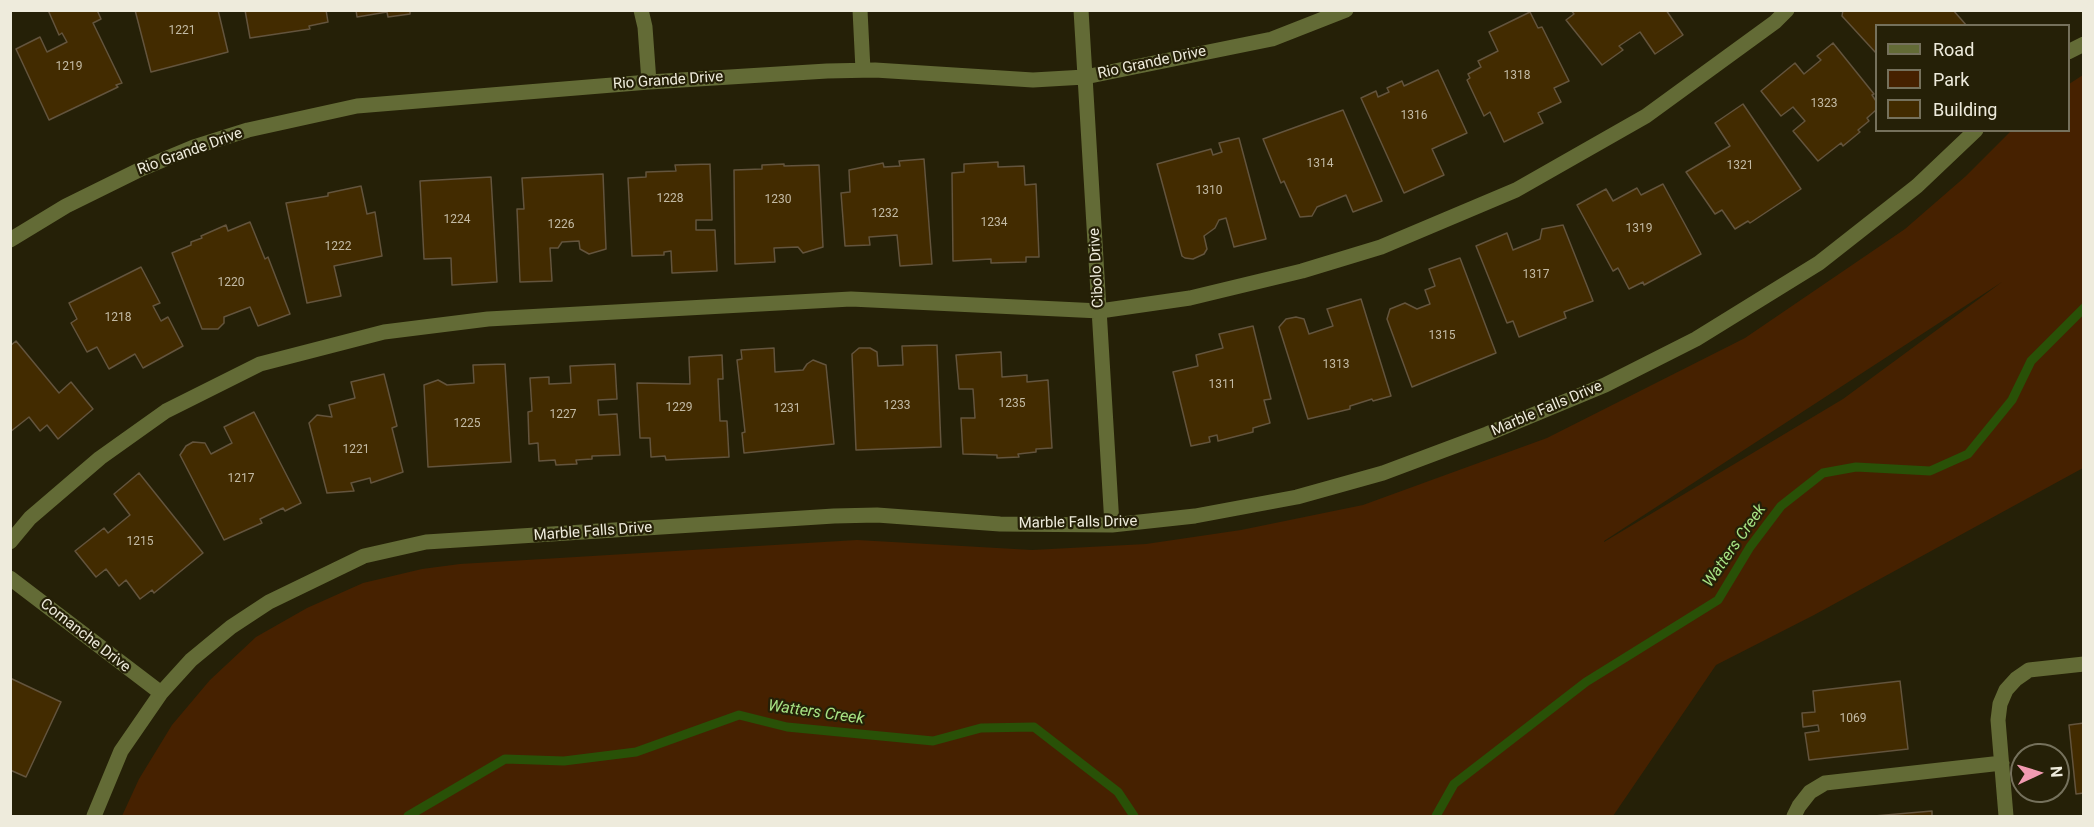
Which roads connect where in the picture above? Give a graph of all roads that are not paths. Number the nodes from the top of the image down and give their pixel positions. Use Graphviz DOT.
graph roads {
  1 [pos="641,10"];
  2 [pos="860,10"];
  3 [pos="1081,10"];
  4 [pos="1346,10"];
  5 [pos="1787,10"];
  6 [pos="2084,44"];
  7 [pos="2070,51"];
  8 [pos="863,70"];
  9 [pos="1086,77"];
  10 [pos="649,82"];
  11 [pos="1974,132"];
  12 [pos="10,240"];
  13 [pos="1100,310"];
  14 [pos="1112,525"];
  15 [pos="10,542"];
  16 [pos="10,578"];
  17 [pos="2084,664"];
  18 [pos="160,693"];
  19 [pos="2002,764"];
  20 [pos="94,816"];
  21 [pos="1794,816"];
  22 [pos="2006,816"];
  1 -- 10 [label="street"];
  2 -- 8 [label="street"];
  3 -- 9 [label="street, Cibolo Drive"];
  4 -- 9 [label="street, Rio Grande Drive"];
  5 -- 13 [label="street"];
  6 -- 7 [label="street"];
  8 -- 9 [label="street, Rio Grande Drive"];
  8 -- 10 [label="street, Rio Grande Drive"];
  9 -- 13 [label="street, Cibolo Drive"];
  10 -- 12 [label="street, Rio Grande Drive"];
  11 -- 14 [label="street, Marble Falls Drive"];
  13 -- 14 [label="street, Cibolo Drive"];
  13 -- 15 [label="street"];
  14 -- 18 [label="street, Marble Falls Drive"];
  16 -- 18 [label="street, Comanche Drive"];
  17 -- 19 [label="street"];
  18 -- 20 [label="street, Marble Falls Drive"];
  19 -- 21 [label="street"];
  19 -- 22 [label="street"];
}
